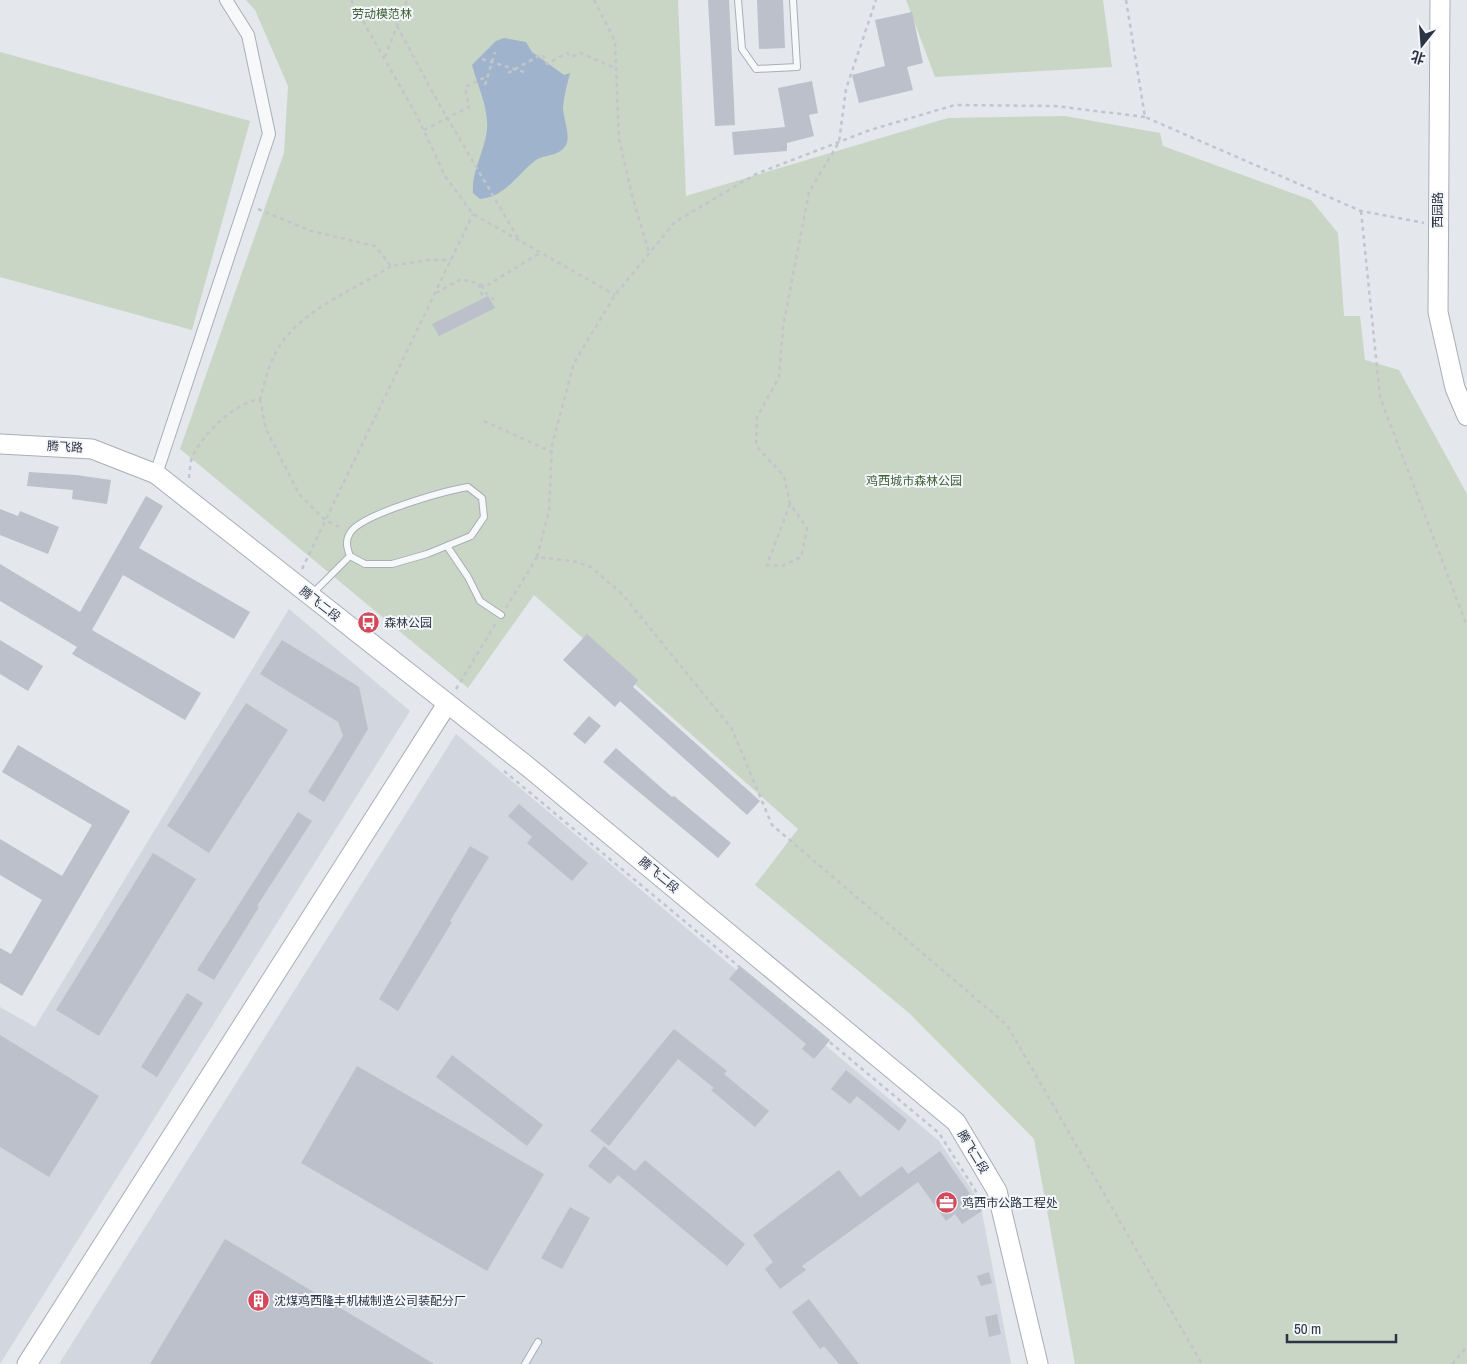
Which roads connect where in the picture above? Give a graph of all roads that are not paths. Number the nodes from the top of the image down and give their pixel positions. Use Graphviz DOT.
graph roads {
  1 [pos="226,0"];
  2 [pos="738,0"];
  3 [pos="792,0"];
  4 [pos="1440,0"];
  5 [pos="1467,416"];
  6 [pos="0,444"];
  7 [pos="156,474"];
  8 [pos="447,546"];
  9 [pos="350,556"];
  10 [pos="310,596"];
  11 [pos="501,615"];
  12 [pos="447,704"];
  13 [pos="538,1342"];
  14 [pos="28,1364"];
  15 [pos="525,1364"];
  16 [pos="1038,1364"];
  1 -- 7 [label="street"];
  2 -- 3 [label="lane"];
  4 -- 5 [label="street, 西园路"];
  6 -- 7 [label="street, 腾飞路"];
  7 -- 10 [label="street, 腾飞二段"];
  8 -- 9 [label="lane"];
  8 -- 9 [label="lane"];
  8 -- 11 [label="lane"];
  9 -- 10 [label="lane"];
  10 -- 12 [label="street, 腾飞二段"];
  12 -- 14 [label="street"];
  12 -- 16 [label="street, 腾飞二段"];
  13 -- 15 [label="lane"];
}
